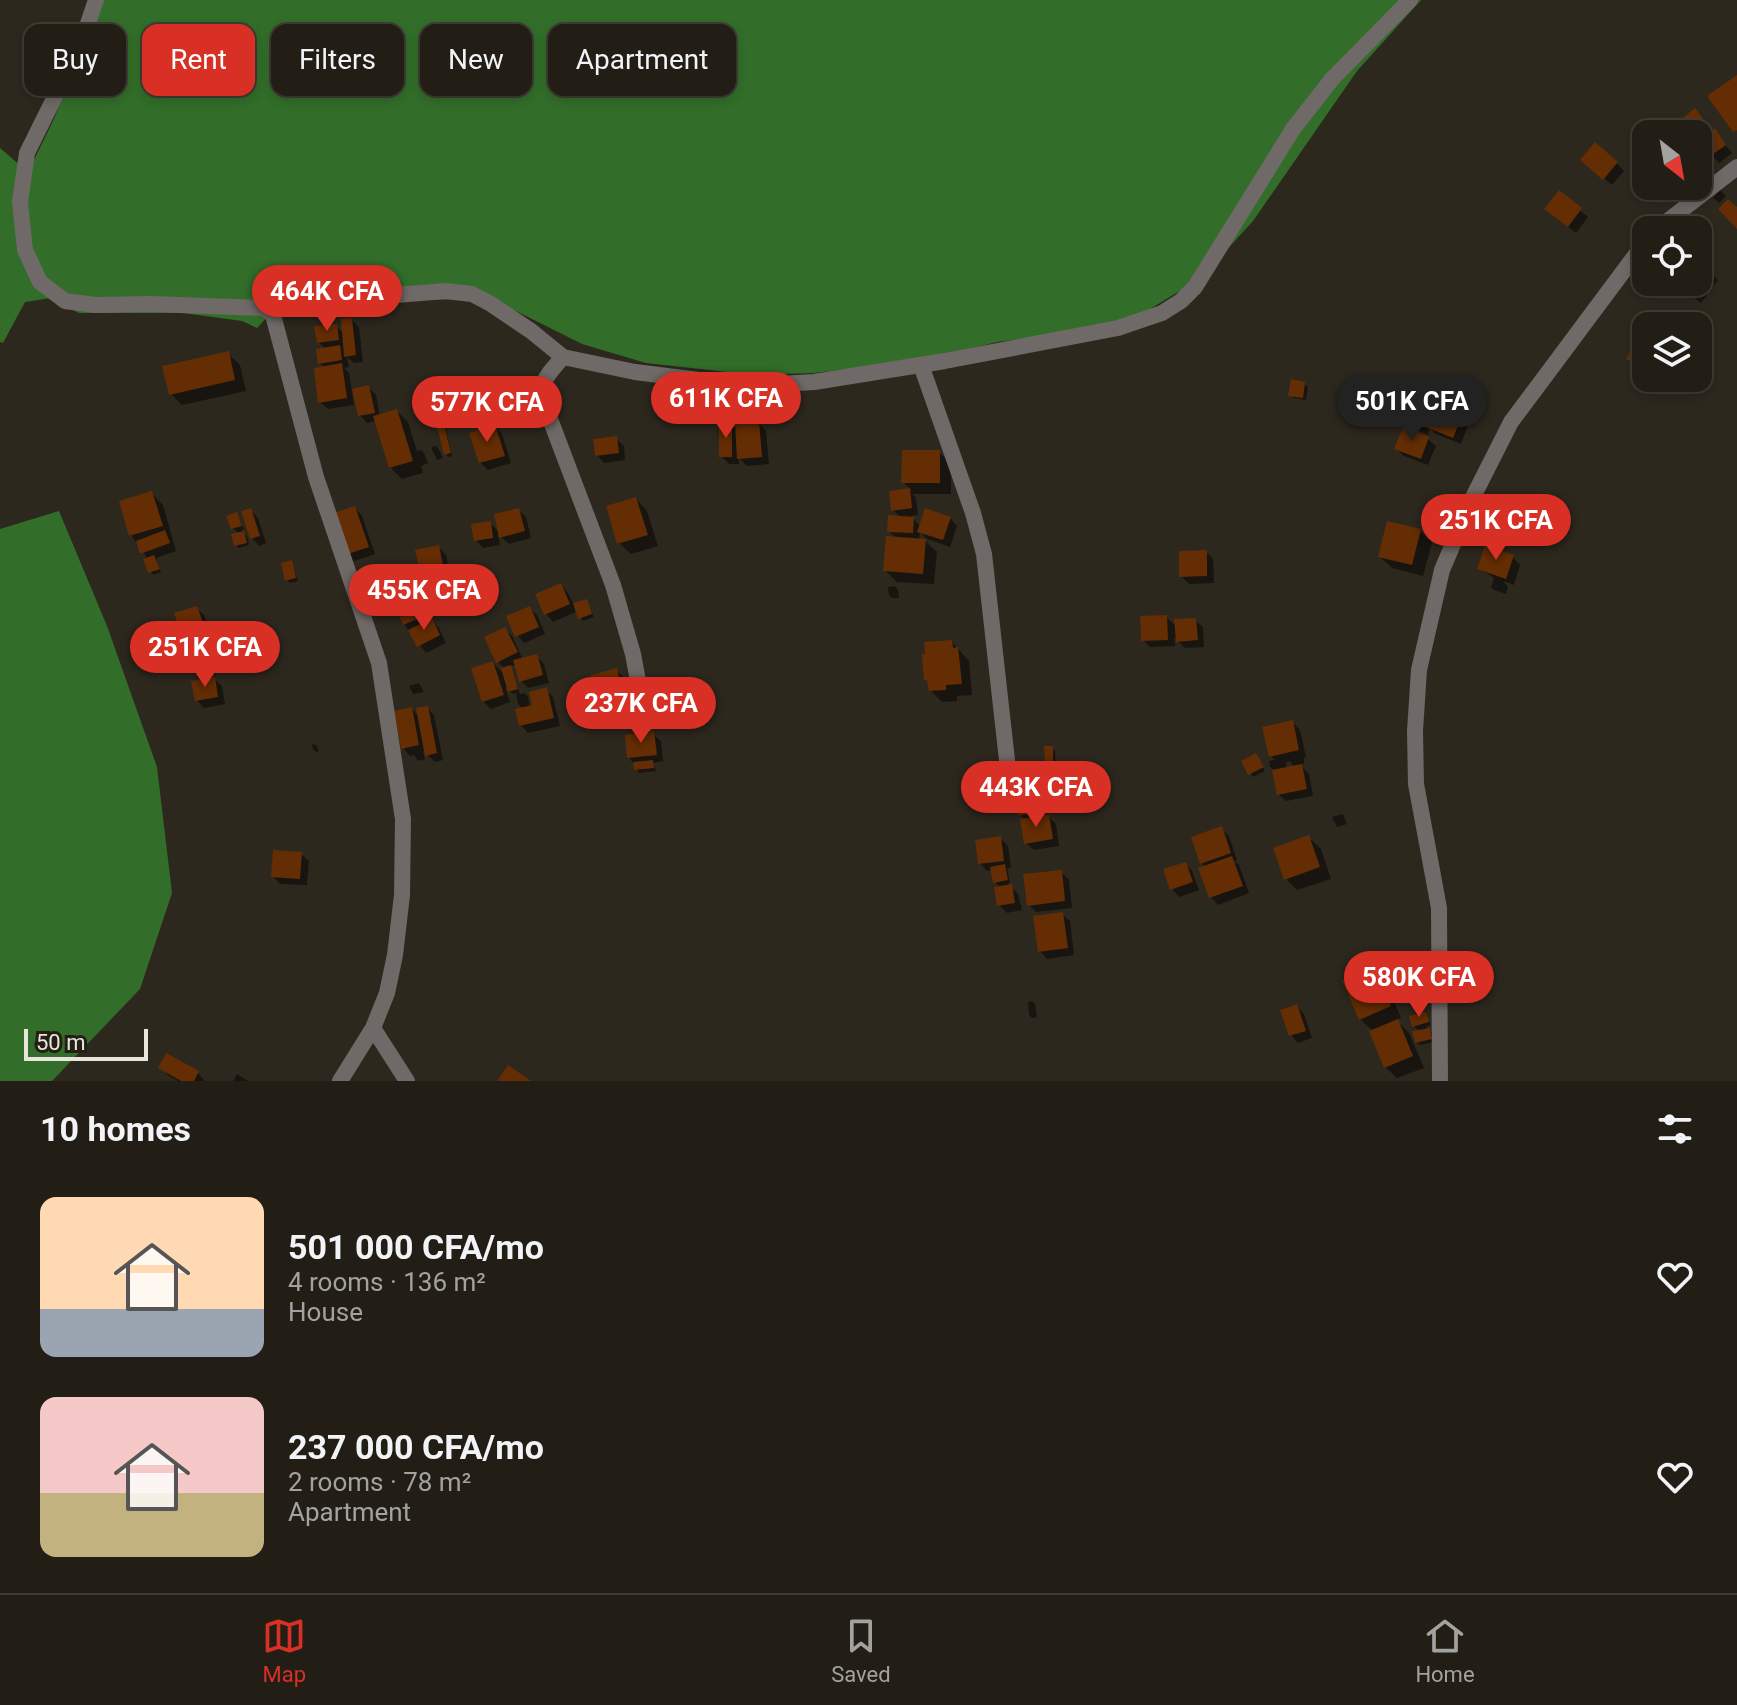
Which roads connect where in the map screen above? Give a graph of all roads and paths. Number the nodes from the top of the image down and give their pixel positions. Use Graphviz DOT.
graph roads {
  1 [pos="96,0"];
  2 [pos="1410,0"];
  3 [pos="1737,167"];
  4 [pos="1674,216"];
  5 [pos="1632,260"];
  6 [pos="267,309"];
  7 [pos="563,357"];
  8 [pos="921,365"];
  9 [pos="646,724"];
  10 [pos="1008,769"];
  11 [pos="373,1028"];
  12 [pos="340,1081"];
  13 [pos="407,1081"];
  14 [pos="1440,1081"];
  1 -- 6 [label="street"];
  2 -- 8 [label="street"];
  3 -- 4 [label="street"];
  5 -- 14 [label="street"];
  6 -- 7 [label="street"];
  6 -- 11 [label="street"];
  7 -- 8 [label="street"];
  7 -- 9 [label="street"];
  8 -- 10 [label="street"];
  11 -- 12 [label="street"];
  11 -- 13 [label="street"];
}
